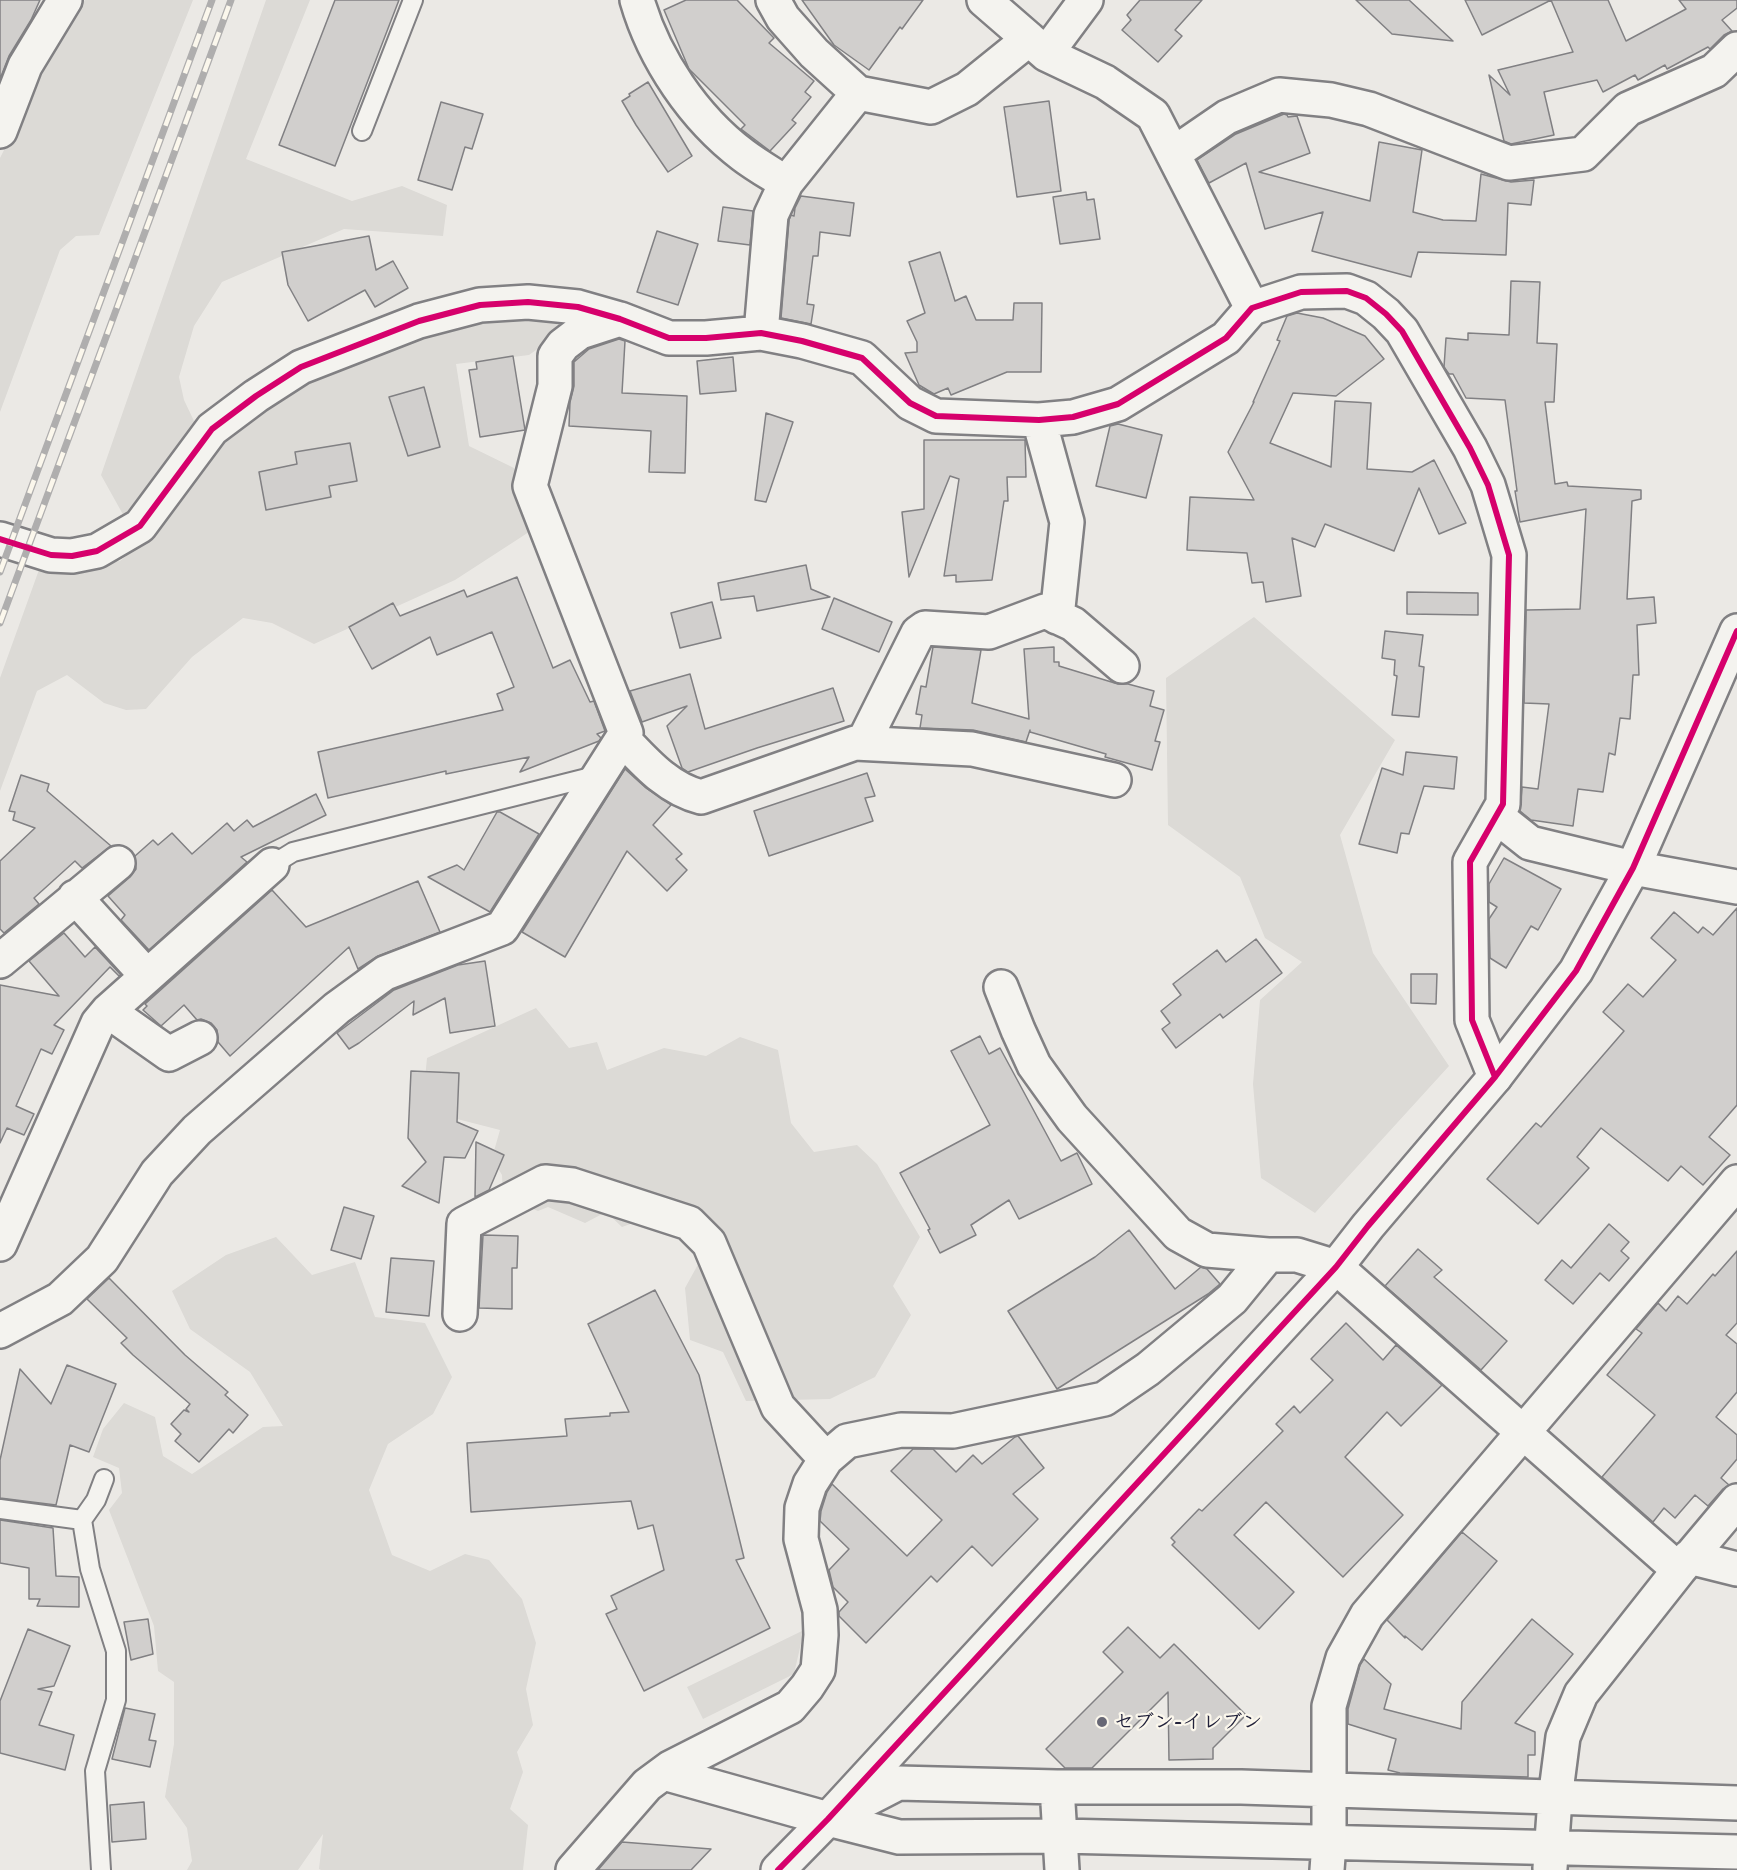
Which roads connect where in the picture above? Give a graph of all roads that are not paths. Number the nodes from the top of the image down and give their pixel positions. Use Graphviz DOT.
graph roads {
  1 [pos="65,0"];
  2 [pos="413,0"];
  3 [pos="637,0"];
  4 [pos="773,0"];
  5 [pos="984,0"];
  6 [pos="1086,0"];
  7 [pos="1038,46"];
  8 [pos="1737,48"];
  9 [pos="858,93"];
  10 [pos="0,131"];
  11 [pos="362,131"];
  12 [pos="1173,154"];
  13 [pos="786,183"];
  14 [pos="1252,308"];
  15 [pos="620,319"];
  16 [pos="761,333"];
  17 [pos="1039,420"];
  18 [pos="0,539"];
  19 [pos="1057,617"];
  20 [pos="1737,631"];
  21 [pos="1122,666"];
  22 [pos="623,739"];
  23 [pos="863,743"];
  24 [pos="601,774"];
  25 [pos="1114,780"];
  26 [pos="1496,816"];
  27 [pos="118,863"];
  28 [pos="272,865"];
  29 [pos="1633,868"];
  30 [pos="1737,887"];
  31 [pos="75,897"];
  32 [pos="0,961"];
  33 [pos="147,976"];
  34 [pos="1001,987"];
  35 [pos="108,1011"];
  36 [pos="200,1038"];
  37 [pos="1496,1077"];
  38 [pos="1737,1182"];
  39 [pos="0,1244"];
  40 [pos="1268,1255"];
  41 [pos="1336,1267"];
  42 [pos="460,1314"];
  43 [pos="0,1331"];
  44 [pos="1523,1432"];
  45 [pos="826,1459"];
  46 [pos="104,1479"];
  47 [pos="1737,1500"];
  48 [pos="0,1509"];
  49 [pos="82,1520"];
  50 [pos="1684,1564"];
  51 [pos="1737,1569"];
  52 [pos="664,1773"];
  53 [pos="1057,1787"];
  54 [pos="1328,1790"];
  55 [pos="1555,1799"];
  56 [pos="1737,1803"];
  57 [pos="828,1819"];
  58 [pos="1061,1836"];
  59 [pos="1737,1852"];
  60 [pos="1328,1857"];
  61 [pos="1551,1859"];
  62 [pos="101,1870"];
  63 [pos="573,1870"];
  64 [pos="778,1870"];
  65 [pos="1062,1870"];
  1 -- 10 [label="street"];
  2 -- 11 [label="lane"];
  3 -- 13 [label="street"];
  4 -- 9 [label="street"];
  5 -- 7 [label="street"];
  6 -- 7 [label="street"];
  7 -- 9 [label="street"];
  7 -- 12 [label="street"];
  8 -- 12 [label="street"];
  9 -- 13 [label="street"];
  12 -- 14 [label="street"];
  13 -- 16 [label="street"];
  14 -- 17 [label="street"];
  14 -- 26 [label="street"];
  15 -- 16 [label="street"];
  15 -- 18 [label="street"];
  15 -- 22 [label="street"];
  16 -- 17 [label="street"];
  17 -- 19 [label="street"];
  19 -- 21 [label="street"];
  19 -- 23 [label="street"];
  20 -- 29 [label="street"];
  22 -- 23 [label="street"];
  22 -- 24 [label="street"];
  23 -- 25 [label="street"];
  24 -- 28 [label="lane"];
  24 -- 43 [label="street"];
  26 -- 29 [label="street"];
  26 -- 37 [label="street"];
  27 -- 31 [label="street"];
  28 -- 33 [label="street"];
  29 -- 30 [label="street"];
  29 -- 37 [label="street"];
  31 -- 32 [label="street"];
  31 -- 33 [label="street"];
  33 -- 35 [label="street"];
  34 -- 40 [label="street"];
  35 -- 36 [label="street"];
  35 -- 39 [label="street"];
  37 -- 41 [label="street"];
  38 -- 44 [label="street"];
  40 -- 41 [label="street"];
  40 -- 45 [label="street"];
  41 -- 44 [label="street"];
  41 -- 57 [label="street"];
  42 -- 45 [label="street"];
  44 -- 50 [label="street"];
  44 -- 54 [label="street"];
  45 -- 52 [label="street"];
  46 -- 49 [label="lane"];
  47 -- 50 [label="street"];
  48 -- 49 [label="lane"];
  49 -- 62 [label="lane"];
  50 -- 51 [label="street"];
  50 -- 55 [label="street"];
  52 -- 57 [label="street"];
  52 -- 63 [label="street"];
  53 -- 54 [label="street"];
  53 -- 57 [label="street"];
  53 -- 58 [label="street"];
  54 -- 55 [label="street"];
  54 -- 60 [label="street"];
  55 -- 56 [label="street"];
  55 -- 61 [label="street"];
  57 -- 58 [label="street"];
  57 -- 64 [label="street"];
  58 -- 60 [label="street"];
  58 -- 65 [label="street"];
  59 -- 61 [label="street"];
  60 -- 61 [label="street"];
}
